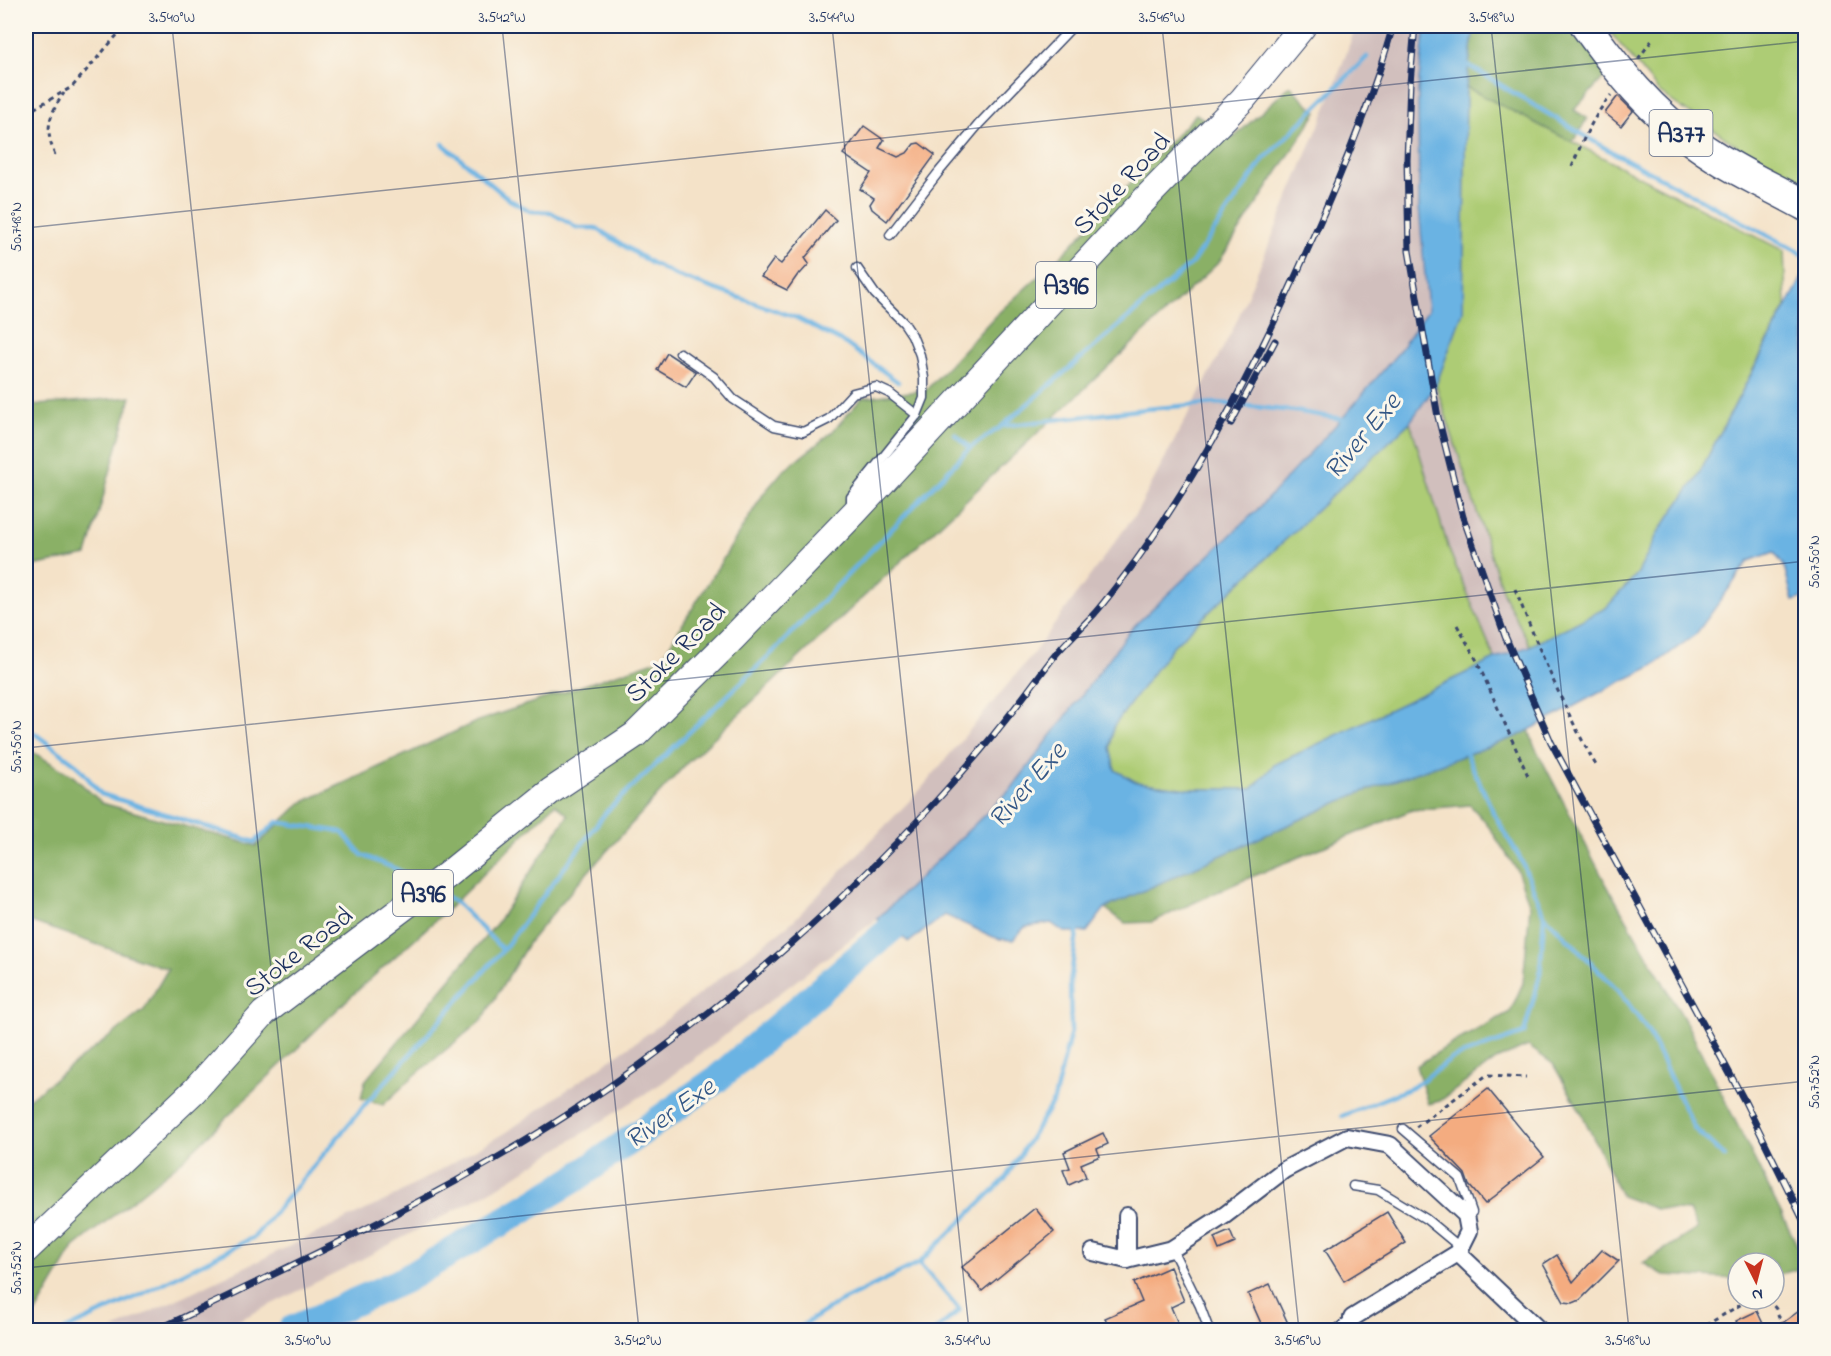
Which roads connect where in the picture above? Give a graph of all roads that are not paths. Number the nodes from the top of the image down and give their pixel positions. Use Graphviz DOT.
graph roads {
  1 [pos="1073,26"];
  2 [pos="1303,26"];
  3 [pos="1586,26"];
  4 [pos="1806,206"];
  5 [pos="890,235"];
  6 [pos="857,268"];
  7 [pos="680,353"];
  8 [pos="917,415"];
  9 [pos="854,513"];
  10 [pos="1403,1129"];
  11 [pos="1353,1185"];
  12 [pos="1466,1215"];
  13 [pos="1127,1216"];
  14 [pos="1172,1249"];
  15 [pos="26,1250"];
  16 [pos="1459,1251"];
  17 [pos="1093,1252"];
  18 [pos="1127,1260"];
  19 [pos="1352,1318"];
  20 [pos="1209,1330"];
  21 [pos="1336,1330"];
  22 [pos="1539,1330"];
  1 -- 5 [label="lane"];
  2 -- 9 [label="main road, Stoke Road / A396"];
  3 -- 4 [label="highway, A377"];
  6 -- 8 [label="lane"];
  7 -- 8 [label="lane"];
  8 -- 9 [label="lane"];
  9 -- 15 [label="main road, Stoke Road / A396"];
  10 -- 12 [label="lane"];
  11 -- 16 [label="lane"];
  12 -- 14 [label="street"];
  12 -- 16 [label="street"];
  13 -- 18 [label="street"];
  14 -- 18 [label="street"];
  14 -- 20 [label="lane"];
  16 -- 19 [label="street"];
  16 -- 22 [label="street"];
  17 -- 18 [label="street"];
  19 -- 21 [label="lane"];
}
